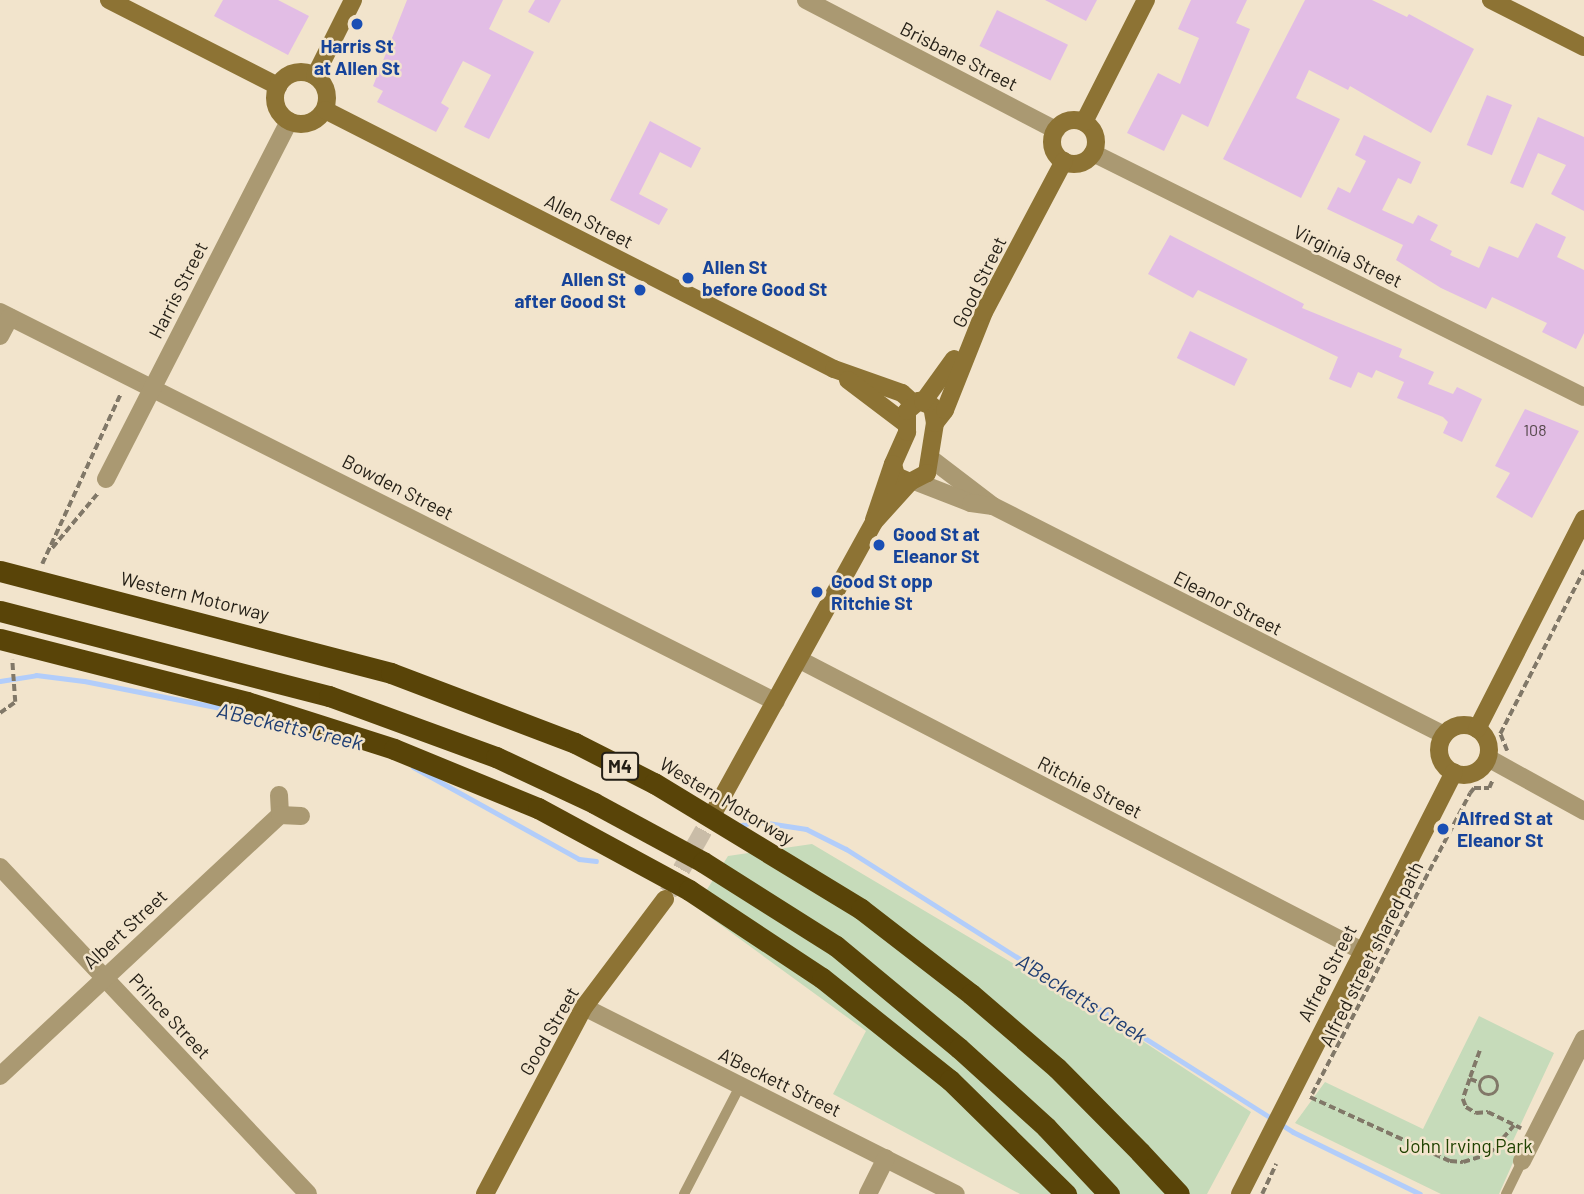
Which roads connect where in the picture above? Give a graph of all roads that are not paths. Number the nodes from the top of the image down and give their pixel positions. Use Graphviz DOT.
graph roads {
  1 [pos="109,0"];
  2 [pos="353,0"];
  3 [pos="806,0"];
  4 [pos="1146,0"];
  5 [pos="1491,0"];
  6 [pos="1584,47"];
  7 [pos="315,76"];
  8 [pos="278,86"];
  9 [pos="325,110"];
  10 [pos="289,121"];
  11 [pos="1084,122"];
  12 [pos="1056,130"];
  13 [pos="1093,153"];
  14 [pos="1064,161"];
  15 [pos="984,312"];
  16 [pos="5,314"];
  17 [pos="0,336"];
  18 [pos="834,369"];
  19 [pos="152,387"];
  20 [pos="1584,397"];
  21 [pos="918,402"];
  22 [pos="936,422"];
  23 [pos="906,424"];
  24 [pos="930,458"];
  25 [pos="893,464"];
  26 [pos="106,479"];
  27 [pos="913,482"];
  28 [pos="993,506"];
  29 [pos="1584,519"];
  30 [pos="874,522"];
  31 [pos="0,570"];
  32 [pos="0,611"];
  33 [pos="0,639"];
  34 [pos="800,660"];
  35 [pos="776,702"];
  36 [pos="1477,729"];
  37 [pos="1444,735"];
  38 [pos="1488,758"];
  39 [pos="1454,772"];
  40 [pos="279,795"];
  41 [pos="1584,811"];
  42 [pos="714,812"];
  43 [pos="280,814"];
  44 [pos="300,816"];
  45 [pos="0,867"];
  46 [pos="665,899"];
  47 [pos="1362,951"];
  48 [pos="104,977"];
  49 [pos="584,1007"];
  50 [pos="1584,1039"];
  51 [pos="0,1076"];
  52 [pos="740,1086"];
  53 [pos="1140,1152"];
  54 [pos="886,1158"];
  55 [pos="1522,1161"];
  56 [pos="308,1194"];
  57 [pos="485,1194"];
  58 [pos="684,1194"];
  59 [pos="868,1194"];
  60 [pos="957,1194"];
  61 [pos="1066,1194"];
  62 [pos="1110,1194"];
  63 [pos="1172,1194"];
  64 [pos="1179,1194"];
  65 [pos="1240,1194"];
  66 [pos="1506,1194"];
  1 -- 8 [label="main road"];
  2 -- 7 [label="main road"];
  3 -- 12 [label="street, Brisbane Street"];
  4 -- 11 [label="main road"];
  5 -- 6 [label="main road"];
  7 -- 8 [label="main road"];
  7 -- 9 [label="main road"];
  8 -- 10 [label="main road"];
  9 -- 10 [label="main road"];
  9 -- 18 [label="main road, Allen Street"];
  10 -- 19 [label="street, Harris Street"];
  11 -- 12 [label="main road"];
  11 -- 13 [label="main road"];
  12 -- 14 [label="main road"];
  13 -- 14 [label="main road"];
  13 -- 20 [label="street, Virginia Street"];
  14 -- 15 [label="main road, Good Street"];
  15 -- 21 [label="main road"];
  15 -- 22 [label="main road, Good Street"];
  16 -- 17 [label="street"];
  16 -- 19 [label="street, Bowden Street"];
  18 -- 21 [label="main road, Allen Street"];
  18 -- 23 [label="main road, Allen Street"];
  19 -- 26 [label="street, Harris Street"];
  19 -- 35 [label="street, Bowden Street"];
  21 -- 22 [label="main road"];
  21 -- 23 [label="main road"];
  22 -- 24 [label="main road, Good Street"];
  23 -- 25 [label="main road"];
  24 -- 27 [label="main road, Good Street"];
  24 -- 28 [label="street, Eleanor Street"];
  25 -- 27 [label="main road"];
  25 -- 30 [label="main road"];
  27 -- 28 [label="street, Eleanor Street"];
  27 -- 30 [label="main road"];
  28 -- 37 [label="street, Eleanor Street"];
  29 -- 36 [label="main road"];
  30 -- 34 [label="main road"];
  31 -- 53 [label="highway, Western Motorway / M4, bridge"];
  32 -- 62 [label="highway, M4, bridge"];
  33 -- 61 [label="highway, bridge"];
  34 -- 35 [label="main road"];
  34 -- 47 [label="street, Ritchie Street"];
  35 -- 42 [label="main road"];
  36 -- 37 [label="main road"];
  36 -- 38 [label="main road"];
  37 -- 39 [label="main road"];
  38 -- 39 [label="main road"];
  38 -- 41 [label="street"];
  39 -- 47 [label="main road, Alfred Street"];
  40 -- 43 [label="street"];
  43 -- 44 [label="street"];
  43 -- 48 [label="street, Albert Street"];
  45 -- 48 [label="street, Prince Street"];
  46 -- 49 [label="main road, Good Street"];
  47 -- 65 [label="main road, Alfred Street"];
  48 -- 51 [label="street, Albert Street"];
  48 -- 56 [label="street, Prince Street"];
  49 -- 52 [label="street, A'Beckett Street"];
  49 -- 57 [label="main road, Good Street"];
  50 -- 55 [label="street"];
  52 -- 54 [label="street, A'Beckett Street"];
  52 -- 58 [label="lane"];
  53 -- 63 [label="highway, Western Motorway / M4"];
  53 -- 64 [label="highway"];
  54 -- 59 [label="street"];
  54 -- 60 [label="street, A'Beckett Street"];
  55 -- 66 [label="lane"];
}
